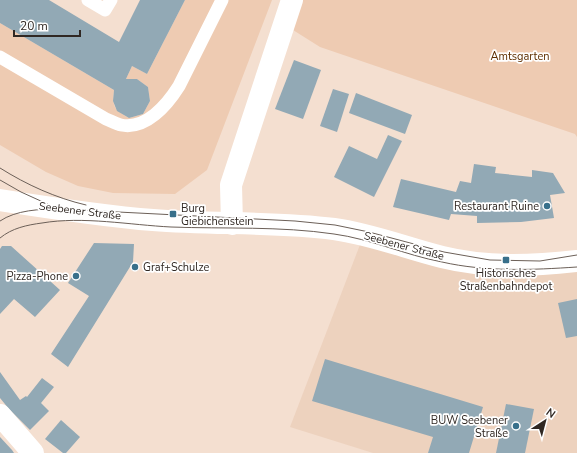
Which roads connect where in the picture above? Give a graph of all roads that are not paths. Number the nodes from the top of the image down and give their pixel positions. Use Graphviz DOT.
graph roads {
  1 [pos="88,0"];
  2 [pos="111,0"];
  3 [pos="222,0"];
  4 [pos="292,0"];
  5 [pos="0,57"];
  6 [pos="0,200"];
  7 [pos="232,224"];
  8 [pos="577,260"];
  9 [pos="0,415"];
  10 [pos="32,453"];
  1 -- 2 [label="lane"];
  3 -- 5 [label="lane"];
  4 -- 7 [label="street"];
  6 -- 7 [label="street, Seebener Straße"];
  7 -- 8 [label="street, Seebener Straße"];
  9 -- 10 [label="street"];
}
